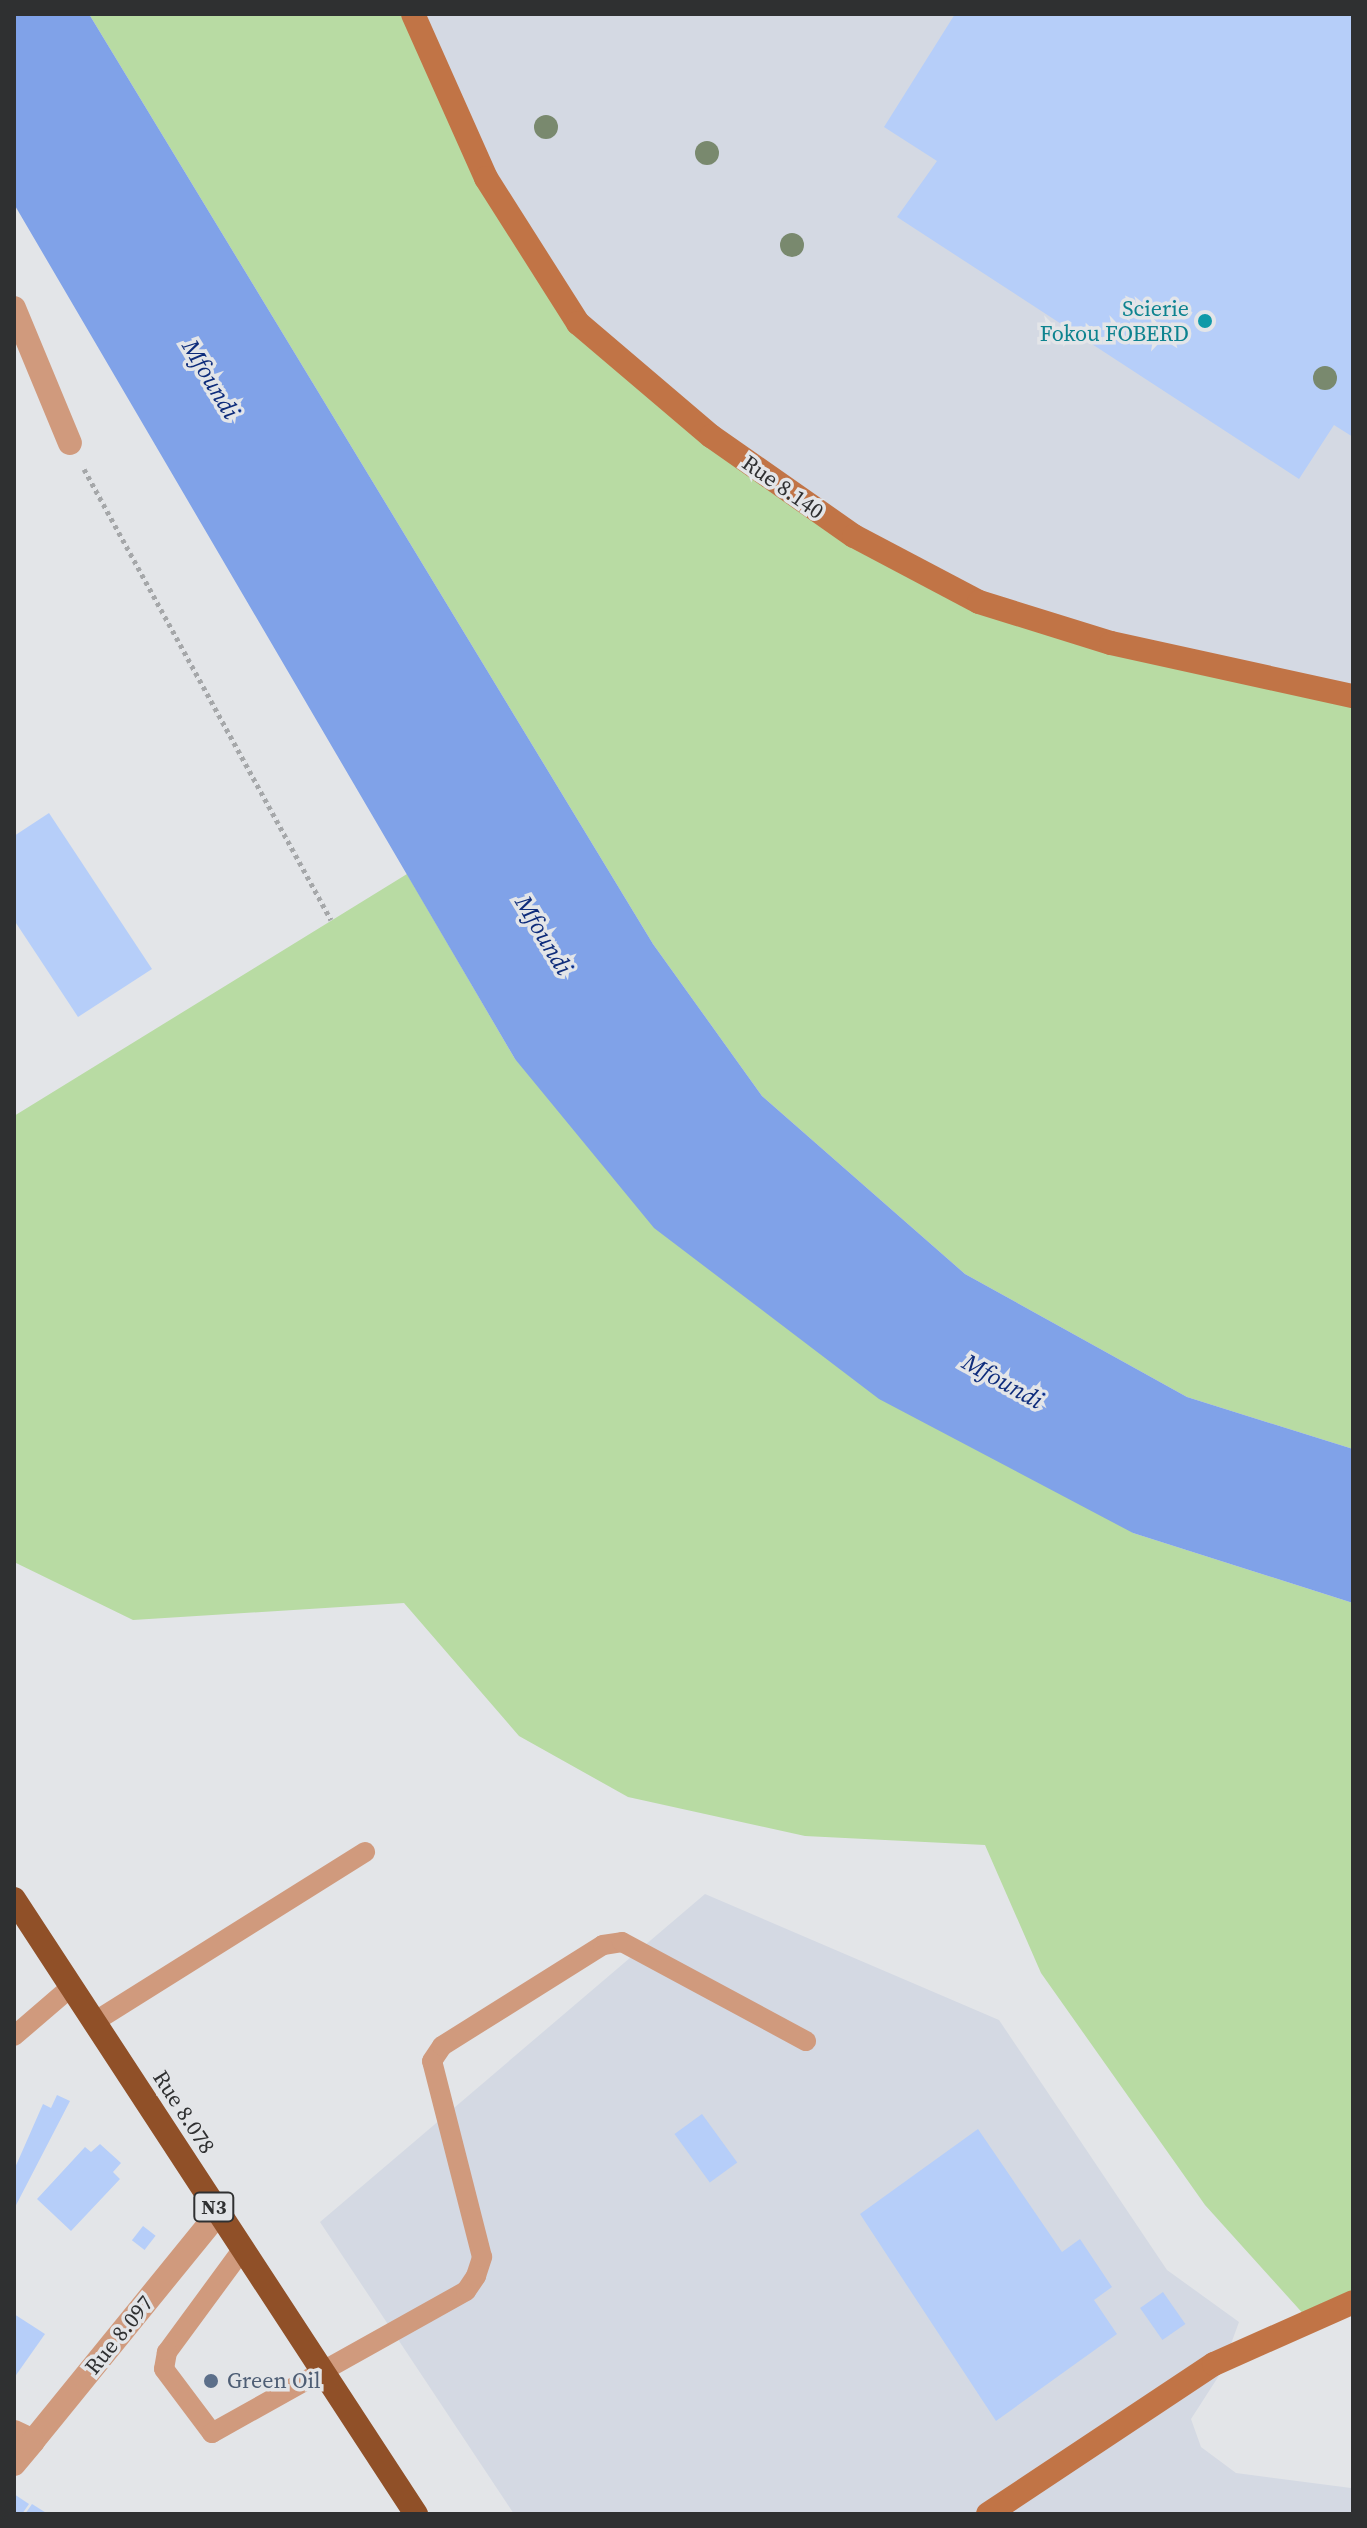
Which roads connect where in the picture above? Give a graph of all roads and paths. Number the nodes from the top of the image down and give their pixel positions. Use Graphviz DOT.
graph roads {
  1 [pos="413,14"];
  2 [pos="14,308"];
  3 [pos="70,443"];
  4 [pos="1353,696"];
  5 [pos="331,920"];
  6 [pos="365,1852"];
  7 [pos="14,1899"];
  8 [pos="71,1987"];
  9 [pos="94,2022"];
  10 [pos="14,2036"];
  11 [pos="806,2041"];
  12 [pos="218,2213"];
  13 [pos="242,2250"];
  14 [pos="1353,2302"];
  15 [pos="324,2375"];
  16 [pos="23,2436"];
  17 [pos="14,2464"];
  18 [pos="416,2514"];
  19 [pos="988,2514"];
  1 -- 4 [label="main road, Rue 8.140"];
  2 -- 3 [label="street"];
  3 -- 5 [label="path"];
  6 -- 9 [label="lane"];
  7 -- 8 [label="highway, Rue 8.078 / N3"];
  8 -- 9 [label="highway, Rue 8.078 / N3"];
  8 -- 10 [label="lane"];
  9 -- 12 [label="highway, Rue 8.078 / N3"];
  11 -- 15 [label="lane"];
  12 -- 13 [label="highway, Rue 8.078 / N3"];
  12 -- 16 [label="street, Rue 8.097"];
  13 -- 15 [label="highway, Rue 8.078 / N3"];
  13 -- 15 [label="lane"];
  14 -- 19 [label="main road"];
  15 -- 18 [label="highway, Rue 8.078 / N3"];
  16 -- 17 [label="street, Rue 8.097"];
}
